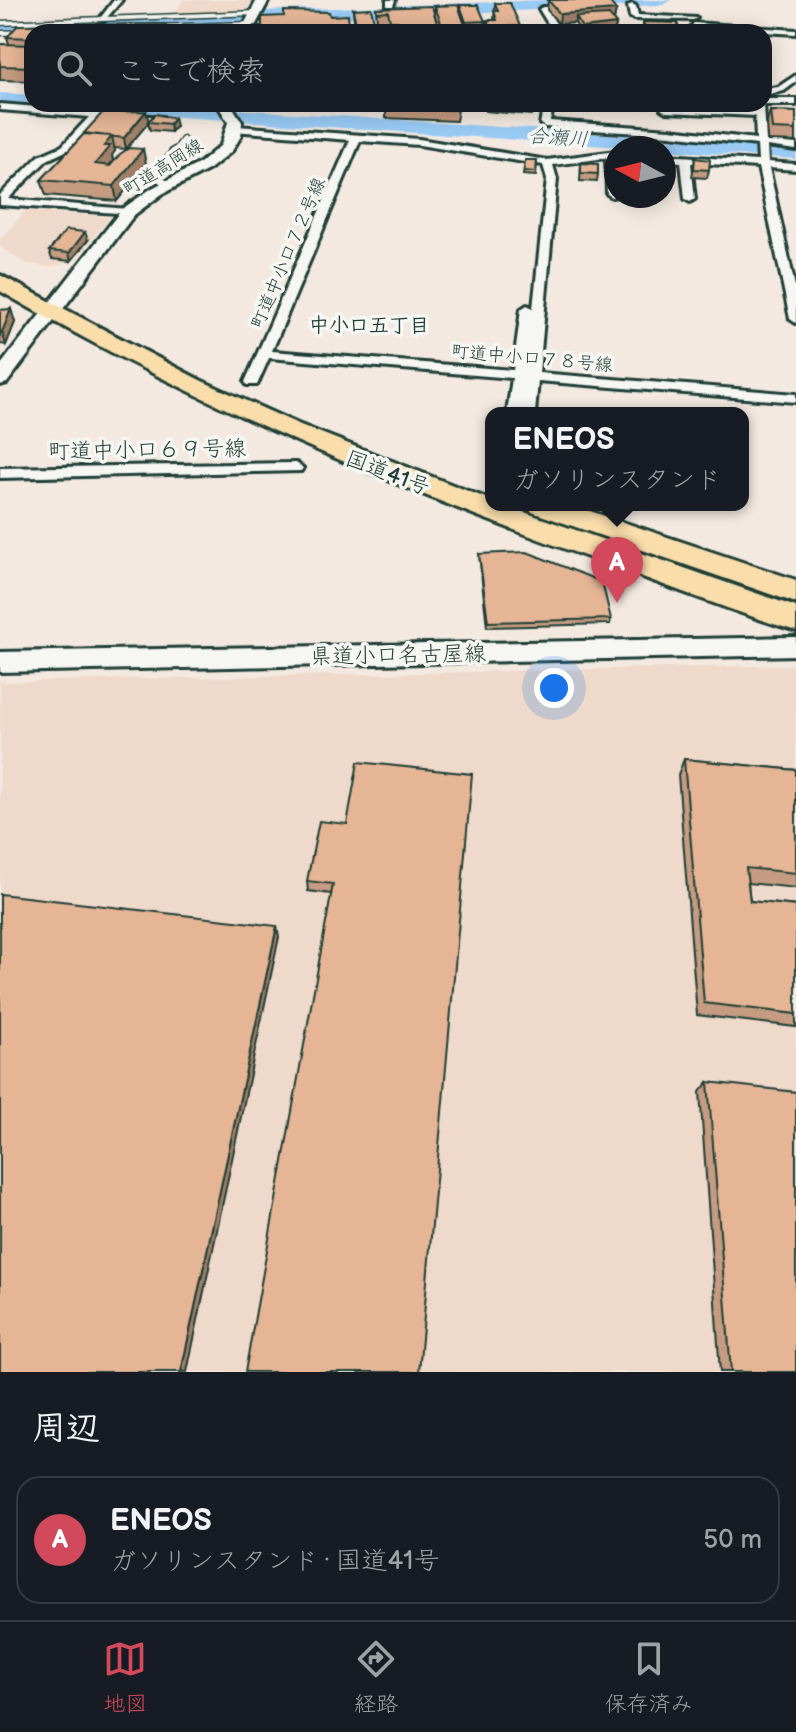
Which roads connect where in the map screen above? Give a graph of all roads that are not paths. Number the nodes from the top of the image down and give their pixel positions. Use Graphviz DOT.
graph roads {
  1 [pos="112,0"];
  2 [pos="118,0"];
  3 [pos="263,0"];
  4 [pos="686,4"];
  5 [pos="632,6"];
  6 [pos="543,9"];
  7 [pos="98,20"];
  8 [pos="253,20"];
  9 [pos="0,23"];
  10 [pos="196,24"];
  11 [pos="552,24"];
  12 [pos="686,24"];
  13 [pos="694,24"];
  14 [pos="772,30"];
  15 [pos="24,31"];
  16 [pos="796,32"];
  17 [pos="0,33"];
  18 [pos="796,78"];
  19 [pos="772,91"];
  20 [pos="796,102"];
  21 [pos="772,105"];
  22 [pos="0,107"];
  23 [pos="24,109"];
  24 [pos="69,112"];
  25 [pos="547,112"];
  26 [pos="761,112"];
  27 [pos="97,114"];
  28 [pos="231,116"];
  29 [pos="160,119"];
  30 [pos="357,136"];
  31 [pos="183,139"];
  32 [pos="796,147"];
  33 [pos="762,153"];
  34 [pos="604,156"];
  35 [pos="676,159"];
  36 [pos="686,160"];
  37 [pos="548,166"];
  38 [pos="796,167"];
  39 [pos="168,185"];
  40 [pos="690,199"];
  41 [pos="0,202"];
  42 [pos="128,212"];
  43 [pos="1,278"];
  44 [pos="56,305"];
  45 [pos="796,319"];
  46 [pos="266,354"];
  47 [pos="525,376"];
  48 [pos="0,379"];
  49 [pos="252,382"];
  50 [pos="796,398"];
  51 [pos="516,407"];
  52 [pos="528,407"];
  53 [pos="296,468"];
  54 [pos="0,473"];
  55 [pos="485,485"];
  56 [pos="485,508"];
  57 [pos="492,511"];
  58 [pos="560,511"];
  59 [pos="796,592"];
  60 [pos="796,619"];
  61 [pos="796,646"];
  62 [pos="0,662"];
  1 -- 7 [label="street"];
  2 -- 7 [label="street"];
  3 -- 8 [label="main road"];
  4 -- 13 [label="street"];
  5 -- 12 [label="street"];
  6 -- 11 [label="street"];
  7 -- 8 [label="lane"];
  7 -- 9 [label="lane"];
  8 -- 10 [label="lane"];
  14 -- 16 [label="street"];
  15 -- 17 [label="lane"];
  18 -- 19 [label="street"];
  20 -- 21 [label="street"];
  22 -- 23 [label="street"];
  24 -- 27 [label="street"];
  25 -- 33 [label="street"];
  26 -- 33 [label="street"];
  27 -- 29 [label="street"];
  27 -- 41 [label="street"];
  28 -- 30 [label="street"];
  28 -- 39 [label="main road, 町道高岡線"];
  30 -- 37 [label="street"];
  30 -- 46 [label="street, 町道中小口７２号線"];
  31 -- 39 [label="lane"];
  32 -- 33 [label="street"];
  33 -- 36 [label="street"];
  33 -- 38 [label="street"];
  33 -- 45 [label="street"];
  34 -- 37 [label="street"];
  35 -- 36 [label="street"];
  36 -- 40 [label="street"];
  37 -- 47 [label="street"];
  39 -- 42 [label="main road, 町道高岡線"];
  41 -- 42 [label="street"];
  42 -- 44 [label="main road, 町道高岡線"];
  43 -- 44 [label="highway, 国道41号"];
  44 -- 48 [label="main road, 町道高岡線"];
  44 -- 55 [label="highway, 国道41号"];
  44 -- 56 [label="highway, 国道41号"];
  46 -- 47 [label="street, 町道中小口７８号線"];
  46 -- 49 [label="street, 町道中小口７２号線"];
  47 -- 50 [label="street, 町道中小口７８号線"];
  47 -- 51 [label="street"];
  47 -- 52 [label="street"];
  53 -- 54 [label="street, 町道中小口６９号線"];
  57 -- 60 [label="highway, 国道41号"];
  58 -- 59 [label="highway"];
  61 -- 62 [label="main road, 県道小口名古屋線"];
}
